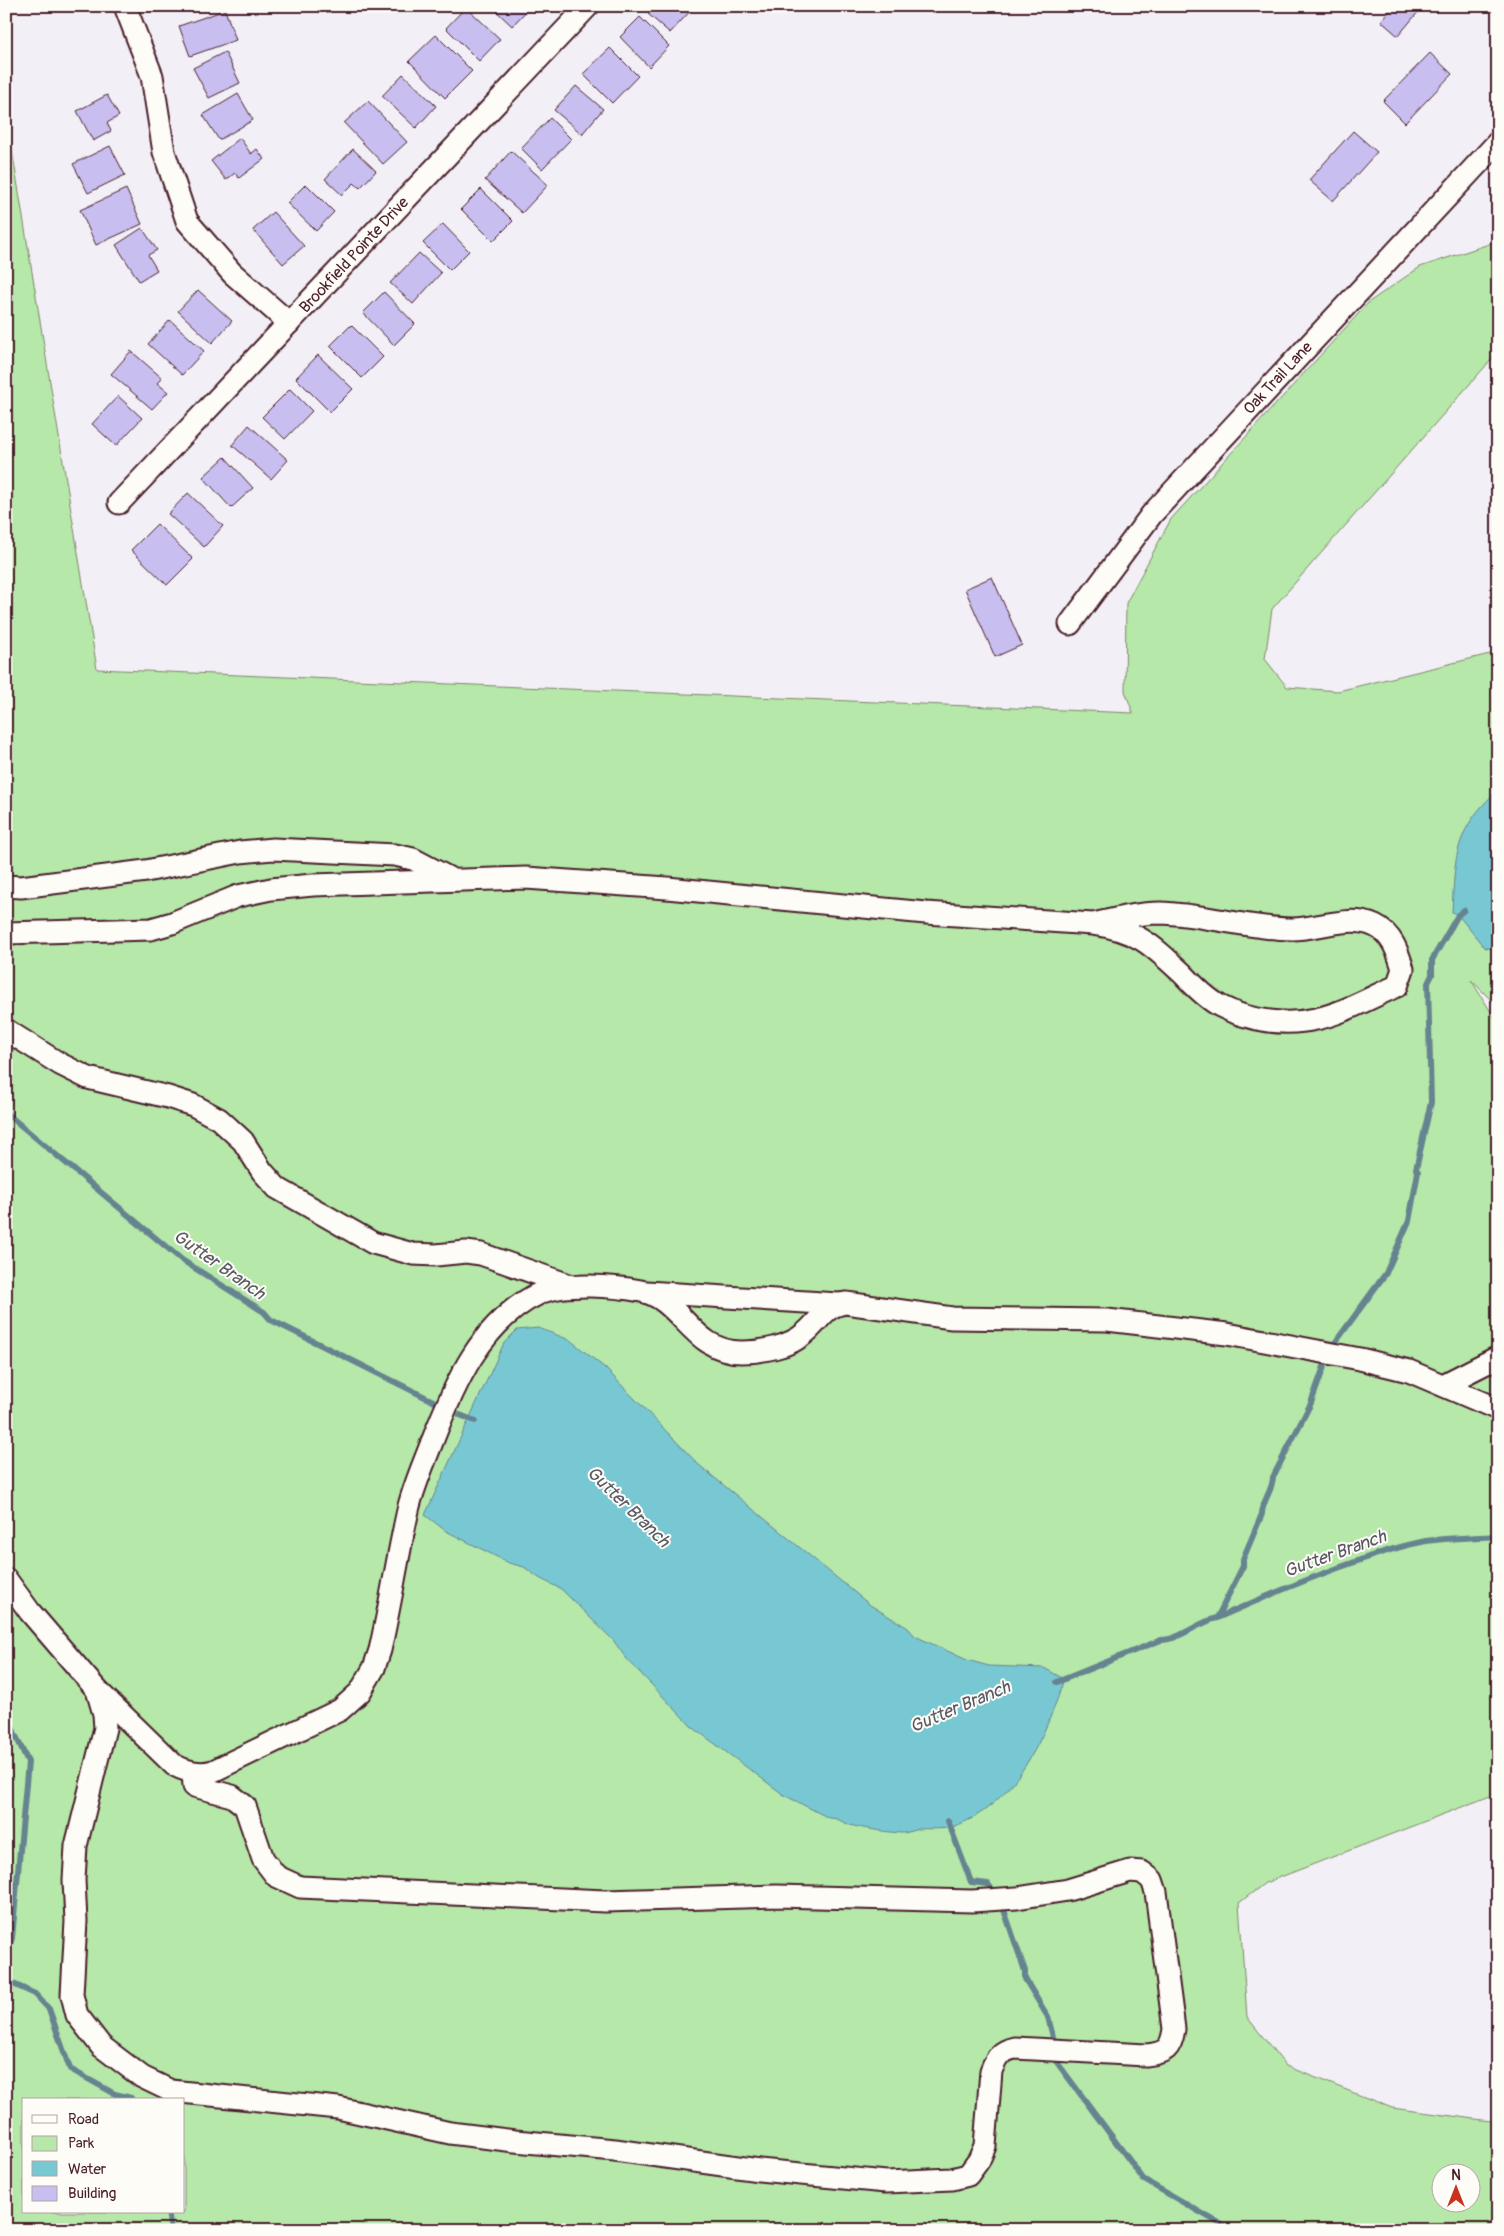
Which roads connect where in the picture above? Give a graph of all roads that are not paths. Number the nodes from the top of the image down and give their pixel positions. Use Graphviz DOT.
graph roads {
  1 [pos="125,6"];
  2 [pos="588,6"];
  3 [pos="1498,142"];
  4 [pos="289,323"];
  5 [pos="119,503"];
  6 [pos="1070,624"];
  7 [pos="452,880"];
  8 [pos="6,886"];
  9 [pos="1093,924"];
  10 [pos="6,933"];
  11 [pos="6,1030"];
  12 [pos="574,1287"];
  13 [pos="642,1292"];
  14 [pos="838,1304"];
  15 [pos="1498,1357"];
  16 [pos="1443,1385"];
  17 [pos="1498,1408"];
  18 [pos="6,1579"];
  19 [pos="97,1690"];
  20 [pos="193,1773"];
  1 -- 4 [label="street"];
  2 -- 4 [label="street, Brookfield Pointe Drive"];
  3 -- 6 [label="street, Oak Trail Lane"];
  4 -- 5 [label="street, Brookfield Pointe Drive"];
  7 -- 8 [label="street"];
  7 -- 9 [label="street"];
  7 -- 10 [label="street"];
  9 -- 9 [label="street"];
  11 -- 12 [label="street"];
  12 -- 13 [label="street"];
  12 -- 20 [label="street"];
  13 -- 14 [label="street"];
  13 -- 14 [label="street"];
  14 -- 16 [label="street"];
  15 -- 16 [label="street"];
  16 -- 17 [label="street"];
  18 -- 19 [label="street"];
  19 -- 20 [label="street"];
  19 -- 20 [label="street"];
}
